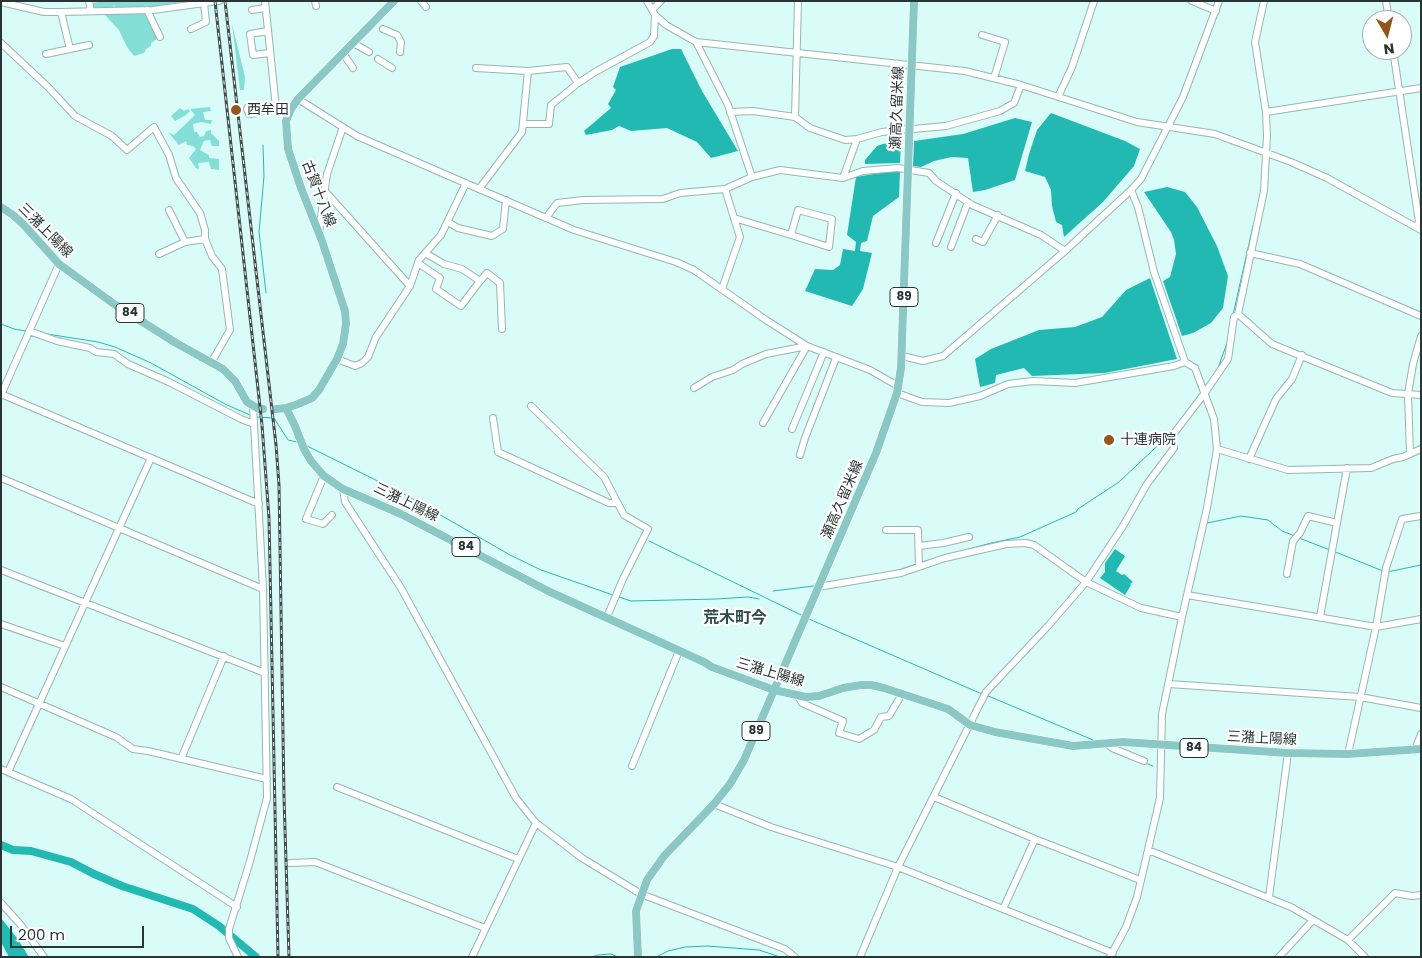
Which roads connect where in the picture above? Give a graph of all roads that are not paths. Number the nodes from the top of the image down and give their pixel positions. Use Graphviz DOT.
graph roads {
  1 [pos="89,1"];
  2 [pos="218,1"];
  3 [pos="421,1"];
  4 [pos="647,1"];
  5 [pos="662,1"];
  6 [pos="798,1"];
  7 [pos="914,1"];
  8 [pos="1094,1"];
  9 [pos="1192,1"];
  10 [pos="1219,1"];
  11 [pos="1264,1"];
  12 [pos="1,2"];
  13 [pos="389,2"];
  14 [pos="204,3"];
  15 [pos="24,4"];
  16 [pos="265,5"];
  17 [pos="426,7"];
  18 [pos="147,10"];
  19 [pos="252,10"];
  20 [pos="90,11"];
  21 [pos="1216,11"];
  22 [pos="61,12"];
  23 [pos="654,12"];
  24 [pos="191,29"];
  25 [pos="382,29"];
  26 [pos="268,31"];
  27 [pos="982,35"];
  28 [pos="160,37"];
  29 [pos="696,42"];
  30 [pos="1,43"];
  31 [pos="353,43"];
  32 [pos="88,45"];
  33 [pos="70,49"];
  34 [pos="369,52"];
  35 [pos="400,52"];
  36 [pos="796,52"];
  37 [pos="270,53"];
  38 [pos="343,53"];
  39 [pos="46,54"];
  40 [pos="378,59"];
  41 [pos="1394,60"];
  42 [pos="912,65"];
  43 [pos="353,68"];
  44 [pos="392,68"];
  45 [pos="476,68"];
  46 [pos="528,71"];
  47 [pos="994,78"];
  48 [pos="578,83"];
  49 [pos="1021,86"];
  50 [pos="1421,88"];
  51 [pos="1399,91"];
  52 [pos="1058,97"];
  53 [pos="298,99"];
  54 [pos="276,108"];
  55 [pos="291,109"];
  56 [pos="730,112"];
  57 [pos="1266,112"];
  58 [pos="256,113"];
  59 [pos="795,117"];
  60 [pos="522,124"];
  61 [pos="1168,126"];
  62 [pos="343,127"];
  63 [pos="910,129"];
  64 [pos="857,138"];
  65 [pos="1266,152"];
  66 [pos="908,170"];
  67 [pos="752,177"];
  68 [pos="843,178"];
  69 [pos="466,183"];
  70 [pos="479,189"];
  71 [pos="725,189"];
  72 [pos="324,190"];
  73 [pos="1131,190"];
  74 [pos="956,193"];
  75 [pos="506,200"];
  76 [pos="968,202"];
  77 [pos="1,207"];
  78 [pos="169,210"];
  79 [pos="998,215"];
  80 [pos="546,218"];
  81 [pos="734,218"];
  82 [pos="448,222"];
  83 [pos="1419,225"];
  84 [pos="319,232"];
  85 [pos="791,235"];
  86 [pos="204,239"];
  87 [pos="976,239"];
  88 [pos="185,242"];
  89 [pos="936,243"];
  90 [pos="951,246"];
  91 [pos="1066,251"];
  92 [pos="425,253"];
  93 [pos="1250,253"];
  94 [pos="159,254"];
  95 [pos="418,263"];
  96 [pos="59,264"];
  97 [pos="480,281"];
  98 [pos="410,286"];
  99 [pos="722,289"];
  100 [pos="1238,314"];
  101 [pos="1421,316"];
  102 [pos="502,329"];
  103 [pos="29,332"];
  104 [pos="1421,336"];
  105 [pos="807,346"];
  106 [pos="824,352"];
  107 [pos="1302,355"];
  108 [pos="902,356"];
  109 [pos="836,358"];
  110 [pos="337,359"];
  111 [pos="1185,362"];
  112 [pos="211,363"];
  113 [pos="694,388"];
  114 [pos="898,389"];
  115 [pos="1,394"];
  116 [pos="1204,394"];
  117 [pos="1408,394"];
  118 [pos="1421,395"];
  119 [pos="253,406"];
  120 [pos="531,406"];
  121 [pos="286,408"];
  122 [pos="263,409"];
  123 [pos="276,409"];
  124 [pos="493,418"];
  125 [pos="762,423"];
  126 [pos="254,424"];
  127 [pos="792,429"];
  128 [pos="1217,449"];
  129 [pos="1421,449"];
  130 [pos="1410,454"];
  131 [pos="800,455"];
  132 [pos="151,458"];
  133 [pos="1249,458"];
  134 [pos="1347,468"];
  135 [pos="324,476"];
  136 [pos="1,478"];
  137 [pos="343,489"];
  138 [pos="618,503"];
  139 [pos="259,504"];
  140 [pos="332,515"];
  141 [pos="1421,516"];
  142 [pos="1337,523"];
  143 [pos="119,528"];
  144 [pos="886,530"];
  145 [pos="969,537"];
  146 [pos="919,546"];
  147 [pos="919,567"];
  148 [pos="1,570"];
  149 [pos="1287,574"];
  150 [pos="1086,582"];
  151 [pos="818,587"];
  152 [pos="263,589"];
  153 [pos="1187,596"];
  154 [pos="85,602"];
  155 [pos="607,617"];
  156 [pos="1182,617"];
  157 [pos="1320,617"];
  158 [pos="1421,619"];
  159 [pos="1,624"];
  160 [pos="1376,627"];
  161 [pos="65,646"];
  162 [pos="680,651"];
  163 [pos="224,656"];
  164 [pos="265,672"];
  165 [pos="1169,684"];
  166 [pos="1,687"];
  167 [pos="774,690"];
  168 [pos="902,694"];
  169 [pos="798,696"];
  170 [pos="1360,697"];
  171 [pos="40,703"];
  172 [pos="1421,708"];
  173 [pos="970,726"];
  174 [pos="1421,734"];
  175 [pos="1107,744"];
  176 [pos="1160,746"];
  177 [pos="1418,750"];
  178 [pos="1288,753"];
  179 [pos="1348,754"];
  180 [pos="181,759"];
  181 [pos="1144,761"];
  182 [pos="632,766"];
  183 [pos="1,769"];
  184 [pos="8,772"];
  185 [pos="267,780"];
  186 [pos="337,787"];
  187 [pos="934,797"];
  188 [pos="714,804"];
  189 [pos="536,823"];
  190 [pos="1034,838"];
  191 [pos="1148,850"];
  192 [pos="518,859"];
  193 [pos="290,863"];
  194 [pos="898,867"];
  195 [pos="1140,880"];
  196 [pos="640,894"];
  197 [pos="1421,894"];
  198 [pos="1269,898"];
  199 [pos="1,903"];
  200 [pos="237,907"];
  201 [pos="1003,909"];
  202 [pos="1313,920"];
  203 [pos="485,928"];
  204 [pos="1348,940"];
  205 [pos="1111,955"];
  206 [pos="44,957"];
  207 [pos="238,957"];
  208 [pos="472,957"];
  209 [pos="638,957"];
  210 [pos="795,957"];
  211 [pos="860,957"];
  212 [pos="1279,957"];
  213 [pos="1365,957"];
  1 -- 20 [label="street"];
  2 -- 14 [label="street"];
  3 -- 17 [label="street"];
  4 -- 23 [label="street"];
  5 -- 23 [label="street"];
  6 -- 36 [label="street"];
  7 -- 42 [label="main road, 瀬高久留米線 / 89"];
  8 -- 52 [label="street"];
  9 -- 21 [label="street"];
  10 -- 21 [label="street"];
  11 -- 57 [label="street"];
  12 -- 15 [label="street"];
  13 -- 31 [label="main road, 古賀十八線"];
  14 -- 18 [label="street"];
  14 -- 24 [label="street"];
  15 -- 22 [label="street"];
  16 -- 19 [label="street"];
  16 -- 26 [label="street"];
  18 -- 20 [label="street"];
  18 -- 28 [label="street"];
  20 -- 22 [label="street"];
  21 -- 61 [label="street"];
  22 -- 33 [label="street"];
  23 -- 29 [label="street"];
  23 -- 48 [label="street"];
  25 -- 35 [label="street"];
  26 -- 37 [label="street"];
  26 -- 37 [label="street"];
  27 -- 47 [label="street"];
  29 -- 36 [label="street"];
  29 -- 56 [label="street"];
  30 -- 86 [label="street"];
  31 -- 34 [label="street"];
  31 -- 38 [label="main road, 古賀十八線"];
  32 -- 33 [label="street"];
  33 -- 39 [label="street"];
  36 -- 42 [label="street"];
  36 -- 59 [label="street"];
  37 -- 54 [label="street"];
  38 -- 43 [label="street"];
  38 -- 53 [label="main road, 古賀十八線"];
  40 -- 44 [label="street"];
  41 -- 51 [label="street"];
  42 -- 47 [label="street"];
  42 -- 63 [label="main road, 瀬高久留米線 / 89"];
  45 -- 46 [label="street"];
  46 -- 48 [label="street"];
  46 -- 60 [label="street"];
  47 -- 49 [label="street"];
  48 -- 60 [label="street"];
  49 -- 52 [label="street"];
  49 -- 63 [label="street"];
  50 -- 51 [label="street"];
  51 -- 57 [label="street"];
  51 -- 83 [label="street"];
  52 -- 61 [label="street"];
  53 -- 55 [label="main road, 古賀十八線"];
  53 -- 62 [label="street"];
  54 -- 55 [label="street"];
  54 -- 58 [label="street"];
  55 -- 84 [label="main road, 古賀十八線"];
  56 -- 59 [label="street"];
  56 -- 67 [label="street"];
  57 -- 65 [label="street"];
  59 -- 64 [label="street"];
  60 -- 70 [label="street"];
  61 -- 65 [label="street"];
  61 -- 73 [label="street"];
  62 -- 69 [label="street"];
  62 -- 72 [label="street"];
  63 -- 64 [label="street"];
  63 -- 66 [label="main road, 瀬高久留米線 / 89"];
  64 -- 68 [label="street"];
  65 -- 83 [label="street"];
  65 -- 93 [label="street"];
  66 -- 68 [label="street"];
  66 -- 74 [label="street"];
  66 -- 108 [label="main road, 瀬高久留米線 / 89"];
  67 -- 68 [label="street"];
  67 -- 71 [label="street"];
  69 -- 70 [label="street"];
  69 -- 82 [label="street"];
  70 -- 75 [label="street"];
  71 -- 80 [label="street"];
  71 -- 81 [label="street"];
  72 -- 84 [label="street"];
  72 -- 98 [label="street"];
  73 -- 91 [label="street"];
  73 -- 111 [label="street"];
  74 -- 76 [label="street"];
  74 -- 89 [label="street"];
  75 -- 80 [label="street"];
  75 -- 82 [label="street"];
  76 -- 79 [label="street"];
  76 -- 90 [label="street"];
  77 -- 96 [label="main road, 三潴上陽線 / 84"];
  78 -- 88 [label="street"];
  79 -- 87 [label="street"];
  79 -- 91 [label="street"];
  80 -- 99 [label="street"];
  81 -- 85 [label="street"];
  81 -- 99 [label="street"];
  82 -- 92 [label="street"];
  84 -- 110 [label="main road, 古賀十八線"];
  85 -- 85 [label="street"];
  86 -- 88 [label="street"];
  86 -- 112 [label="street"];
  88 -- 94 [label="street"];
  91 -- 108 [label="street"];
  92 -- 95 [label="street"];
  92 -- 97 [label="street"];
  93 -- 100 [label="street"];
  93 -- 101 [label="street"];
  95 -- 97 [label="street"];
  95 -- 98 [label="street"];
  96 -- 103 [label="street"];
  96 -- 112 [label="main road, 三潴上陽線 / 84"];
  97 -- 102 [label="street"];
  98 -- 110 [label="street"];
  99 -- 105 [label="street"];
  100 -- 107 [label="street"];
  100 -- 116 [label="street"];
  103 -- 115 [label="street"];
  103 -- 126 [label="street"];
  104 -- 117 [label="street"];
  105 -- 106 [label="street"];
  105 -- 113 [label="street"];
  105 -- 125 [label="street"];
  106 -- 109 [label="street"];
  106 -- 127 [label="street"];
  107 -- 117 [label="street"];
  107 -- 133 [label="street"];
  108 -- 114 [label="main road, 瀬高久留米線 / 89"];
  109 -- 114 [label="street"];
  109 -- 131 [label="street"];
  110 -- 121 [label="main road, 古賀十八線"];
  111 -- 114 [label="street"];
  111 -- 116 [label="street"];
  112 -- 119 [label="main road, 三潴上陽線 / 84"];
  114 -- 151 [label="main road, 瀬高久留米線 / 89"];
  115 -- 132 [label="street"];
  116 -- 128 [label="street"];
  116 -- 150 [label="street"];
  117 -- 118 [label="street"];
  117 -- 130 [label="street"];
  119 -- 122 [label="main road"];
  119 -- 126 [label="street"];
  120 -- 138 [label="street"];
  121 -- 123 [label="main road"];
  121 -- 135 [label="main road, 三潴上陽線 / 84"];
  124 -- 138 [label="street"];
  126 -- 139 [label="street"];
  128 -- 133 [label="street"];
  128 -- 153 [label="street"];
  129 -- 130 [label="street"];
  130 -- 134 [label="street"];
  132 -- 139 [label="street"];
  132 -- 143 [label="street"];
  133 -- 134 [label="street"];
  134 -- 142 [label="street"];
  135 -- 137 [label="main road, 三潴上陽線 / 84"];
  135 -- 140 [label="street"];
  136 -- 143 [label="street"];
  137 -- 155 [label="main road, 三潴上陽線 / 84"];
  137 -- 189 [label="street"];
  138 -- 155 [label="street"];
  139 -- 152 [label="street"];
  141 -- 160 [label="street"];
  142 -- 149 [label="street"];
  142 -- 157 [label="street"];
  143 -- 152 [label="street"];
  143 -- 154 [label="street"];
  144 -- 146 [label="street"];
  145 -- 146 [label="street"];
  146 -- 147 [label="street"];
  147 -- 150 [label="street"];
  147 -- 151 [label="street"];
  148 -- 154 [label="street"];
  150 -- 156 [label="street"];
  150 -- 173 [label="street"];
  151 -- 167 [label="main road, 瀬高久留米線 / 89"];
  152 -- 164 [label="street"];
  153 -- 156 [label="street"];
  153 -- 157 [label="street"];
  154 -- 161 [label="street"];
  154 -- 163 [label="street"];
  155 -- 162 [label="main road, 三潴上陽線 / 84"];
  156 -- 165 [label="street"];
  157 -- 160 [label="street"];
  158 -- 160 [label="street"];
  159 -- 161 [label="street"];
  160 -- 170 [label="street"];
  161 -- 171 [label="street"];
  162 -- 167 [label="main road, 三潴上陽線 / 84"];
  162 -- 182 [label="street"];
  163 -- 164 [label="street"];
  163 -- 180 [label="street"];
  164 -- 185 [label="street"];
  165 -- 170 [label="street"];
  165 -- 176 [label="street"];
  166 -- 171 [label="street"];
  167 -- 169 [label="main road, 三潴上陽線 / 84"];
  167 -- 188 [label="main road, 瀬高久留米線 / 89"];
  168 -- 169 [label="main road, 三潴上陽線 / 84"];
  168 -- 169 [label="street"];
  168 -- 173 [label="main road, 三潴上陽線 / 84"];
  170 -- 172 [label="street"];
  170 -- 179 [label="street"];
  171 -- 180 [label="street"];
  171 -- 184 [label="street"];
  173 -- 175 [label="main road, 三潴上陽線 / 84"];
  173 -- 187 [label="street"];
  174 -- 177 [label="street"];
  175 -- 176 [label="main road, 三潴上陽線 / 84"];
  175 -- 181 [label="street"];
  176 -- 178 [label="main road, 三潴上陽線 / 84"];
  176 -- 191 [label="street"];
  177 -- 179 [label="main road, 三潴上陽線 / 84"];
  178 -- 179 [label="main road, 三潴上陽線 / 84"];
  178 -- 198 [label="street"];
  180 -- 185 [label="street"];
  183 -- 184 [label="street"];
  184 -- 200 [label="street"];
  185 -- 200 [label="street"];
  186 -- 192 [label="street"];
  187 -- 190 [label="street"];
  187 -- 194 [label="street"];
  188 -- 194 [label="street"];
  188 -- 196 [label="main road, 瀬高久留米線 / 89"];
  189 -- 192 [label="street"];
  189 -- 196 [label="street"];
  190 -- 195 [label="street"];
  190 -- 201 [label="street"];
  191 -- 195 [label="street"];
  191 -- 198 [label="street"];
  192 -- 203 [label="street"];
  193 -- 203 [label="street"];
  194 -- 201 [label="street"];
  194 -- 211 [label="street"];
  195 -- 205 [label="street"];
  196 -- 209 [label="main road, 瀬高久留米線 / 89"];
  196 -- 210 [label="street"];
  197 -- 204 [label="street"];
  198 -- 202 [label="street"];
  199 -- 206 [label="street"];
  200 -- 207 [label="street"];
  201 -- 205 [label="street"];
  202 -- 204 [label="street"];
  202 -- 212 [label="street"];
  203 -- 208 [label="street"];
  204 -- 213 [label="street"];
}
